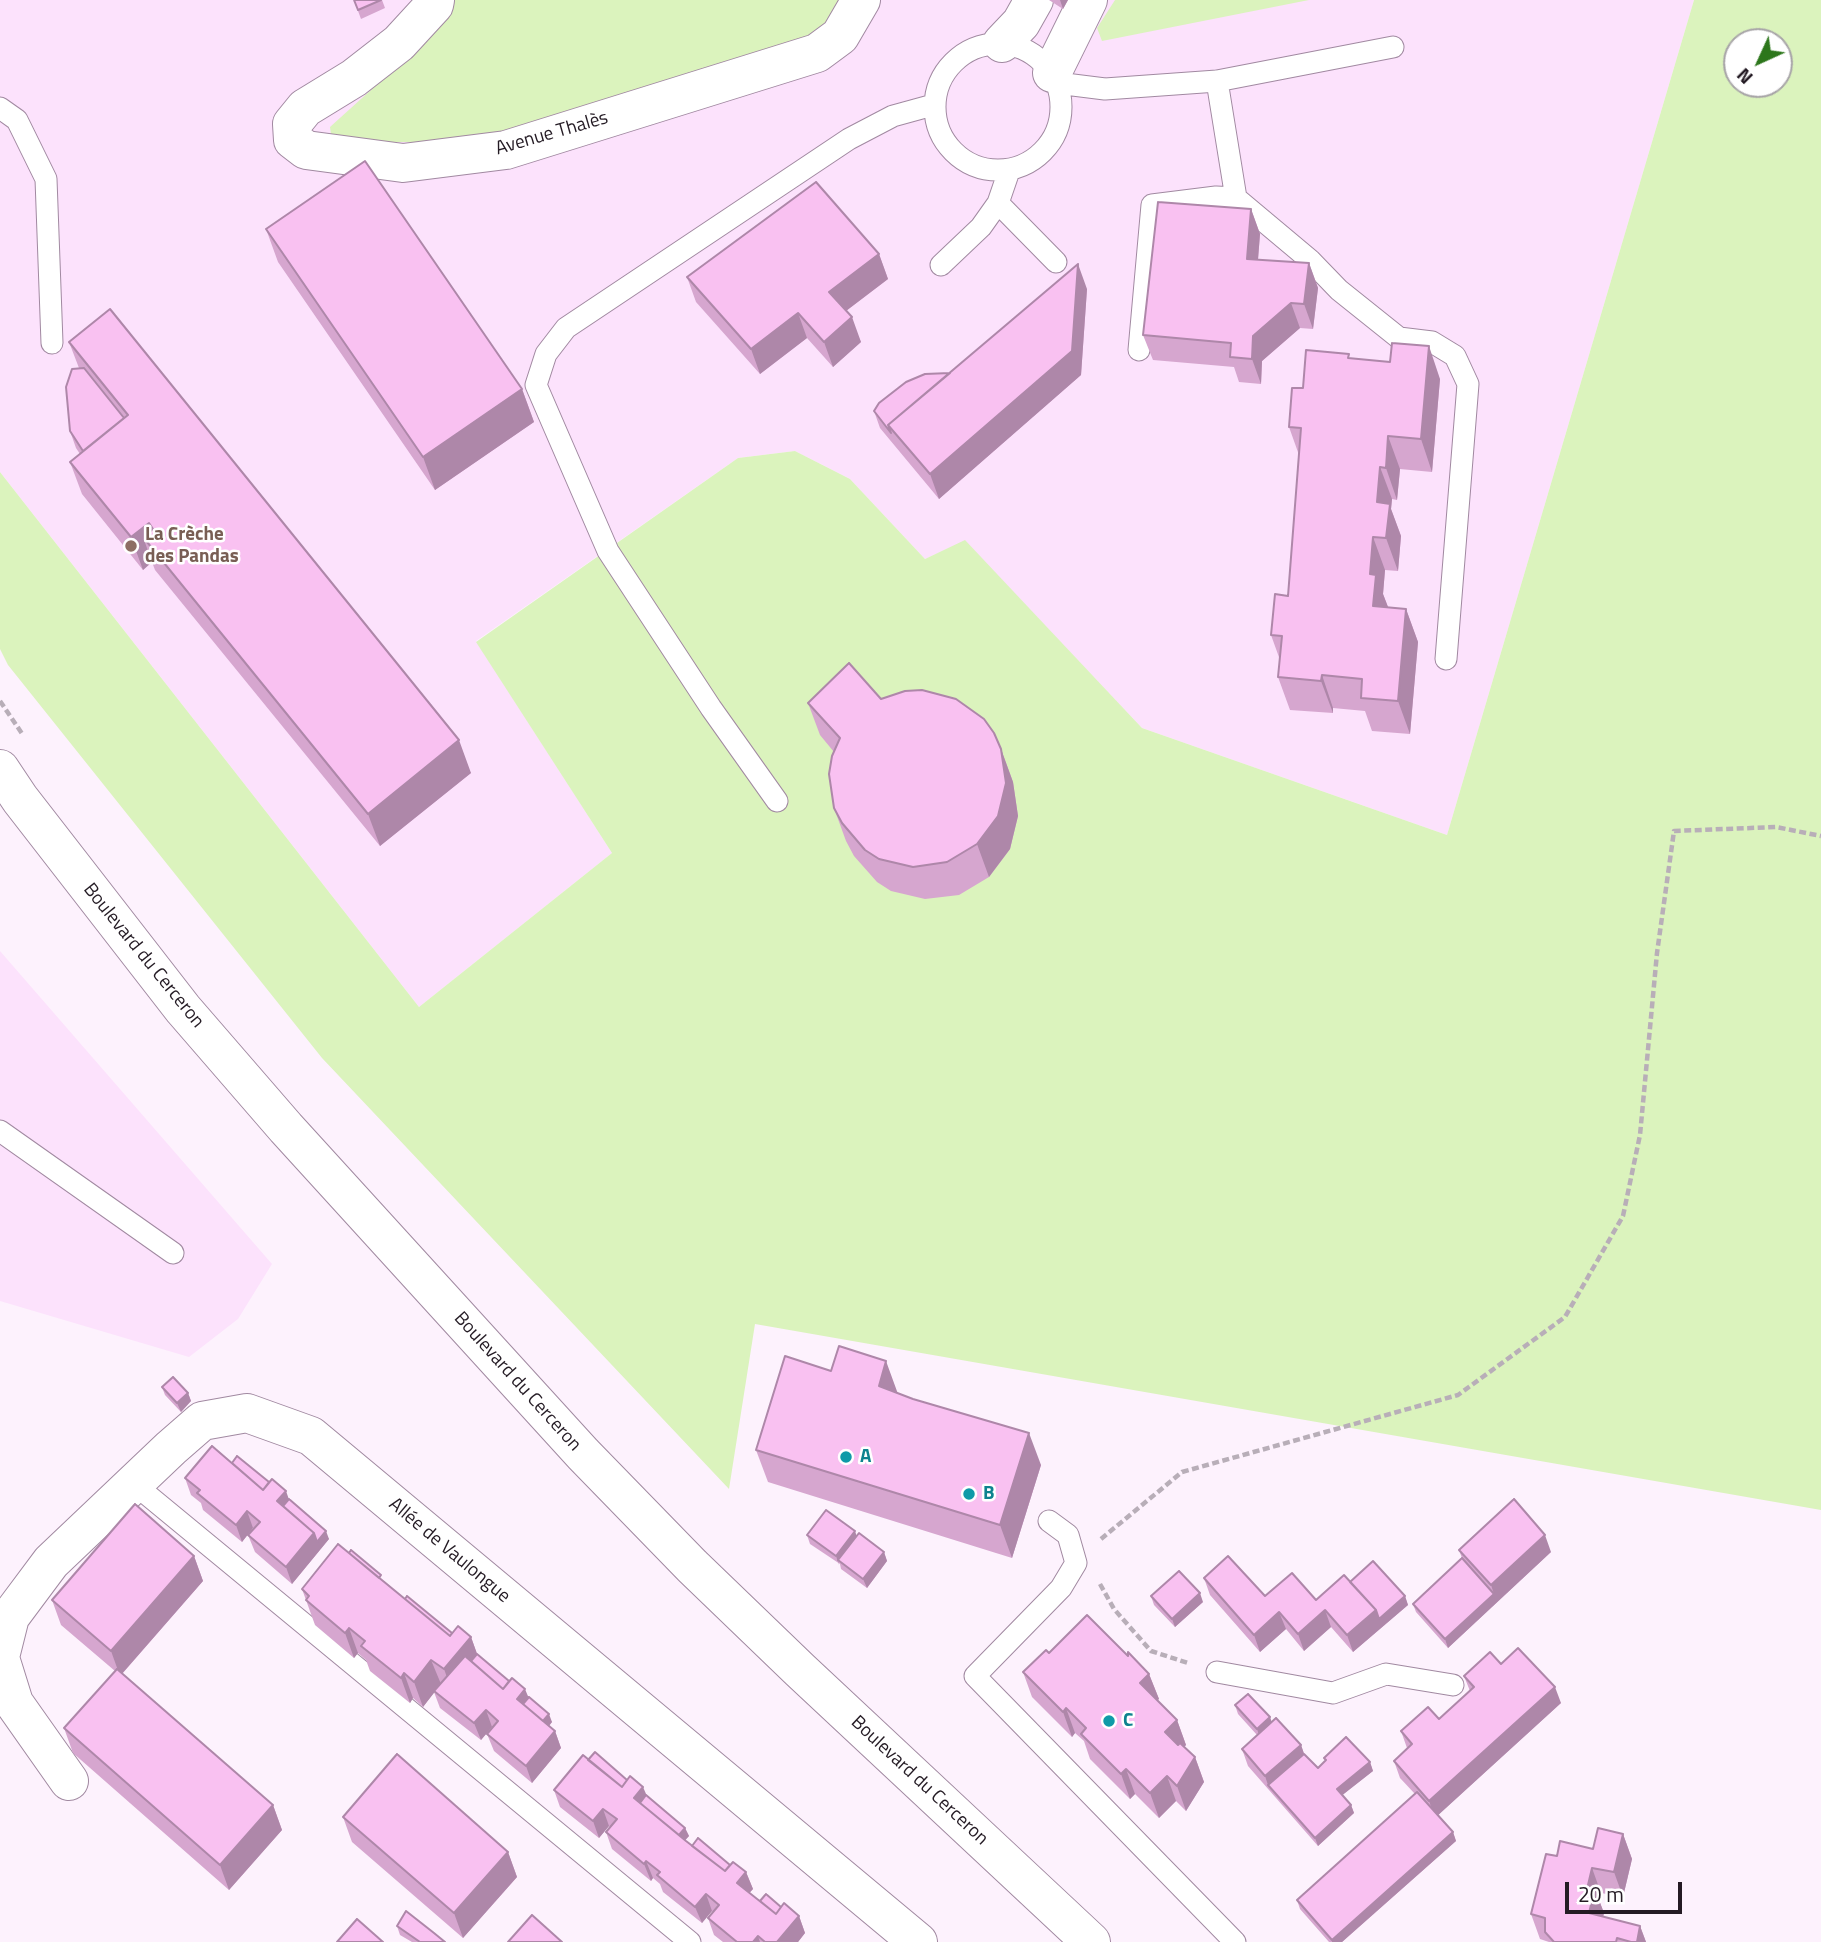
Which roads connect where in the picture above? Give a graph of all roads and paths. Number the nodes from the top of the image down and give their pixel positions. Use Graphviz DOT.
graph roads {
  1 [pos="435,0"];
  2 [pos="861,0"];
  3 [pos="1034,0"];
  4 [pos="1088,0"];
  5 [pos="1002,43"];
  6 [pos="1393,47"];
  7 [pos="1055,78"];
  8 [pos="1217,81"];
  9 [pos="933,105"];
  10 [pos="0,108"];
  11 [pos="1009,172"];
  12 [pos="1236,198"];
  13 [pos="998,203"];
  14 [pos="1056,262"];
  15 [pos="941,265"];
  16 [pos="52,343"];
  17 [pos="1139,350"];
  18 [pos="1446,659"];
  19 [pos="0,701"];
  20 [pos="29,744"];
  21 [pos="0,769"];
  22 [pos="778,801"];
  23 [pos="1821,836"];
  24 [pos="0,1130"];
  25 [pos="173,1253"];
  26 [pos="133,1483"];
  27 [pos="1049,1521"];
  28 [pos="1097,1543"];
  29 [pos="1061,1588"];
  30 [pos="0,1657"];
  31 [pos="1217,1672"];
  32 [pos="1453,1685"];
  33 [pos="69,1781"];
  34 [pos="690,1942"];
  35 [pos="918,1942"];
  36 [pos="1091,1942"];
  37 [pos="1235,1942"];
  1 -- 2 [label="street, Avenue Thalès"];
  3 -- 5 [label="street"];
  4 -- 7 [label="street"];
  5 -- 7 [label="lane"];
  5 -- 9 [label="lane"];
  6 -- 8 [label="lane"];
  7 -- 8 [label="lane"];
  7 -- 11 [label="lane"];
  8 -- 12 [label="lane"];
  9 -- 11 [label="lane"];
  9 -- 22 [label="lane"];
  10 -- 16 [label="lane"];
  11 -- 13 [label="lane"];
  12 -- 17 [label="lane"];
  12 -- 18 [label="lane"];
  13 -- 14 [label="lane"];
  13 -- 15 [label="lane"];
  19 -- 20 [label="path"];
  21 -- 36 [label="street, Boulevard du Cerceron"];
  23 -- 28 [label="path"];
  24 -- 25 [label="lane"];
  26 -- 30 [label="street, Allée de Vaulongue"];
  26 -- 34 [label="lane"];
  26 -- 35 [label="street, Allée de Vaulongue"];
  27 -- 29 [label="lane"];
  29 -- 31 [label="path"];
  29 -- 37 [label="lane"];
  30 -- 33 [label="street, Allée de Vaulongue"];
  31 -- 32 [label="lane"];
}
